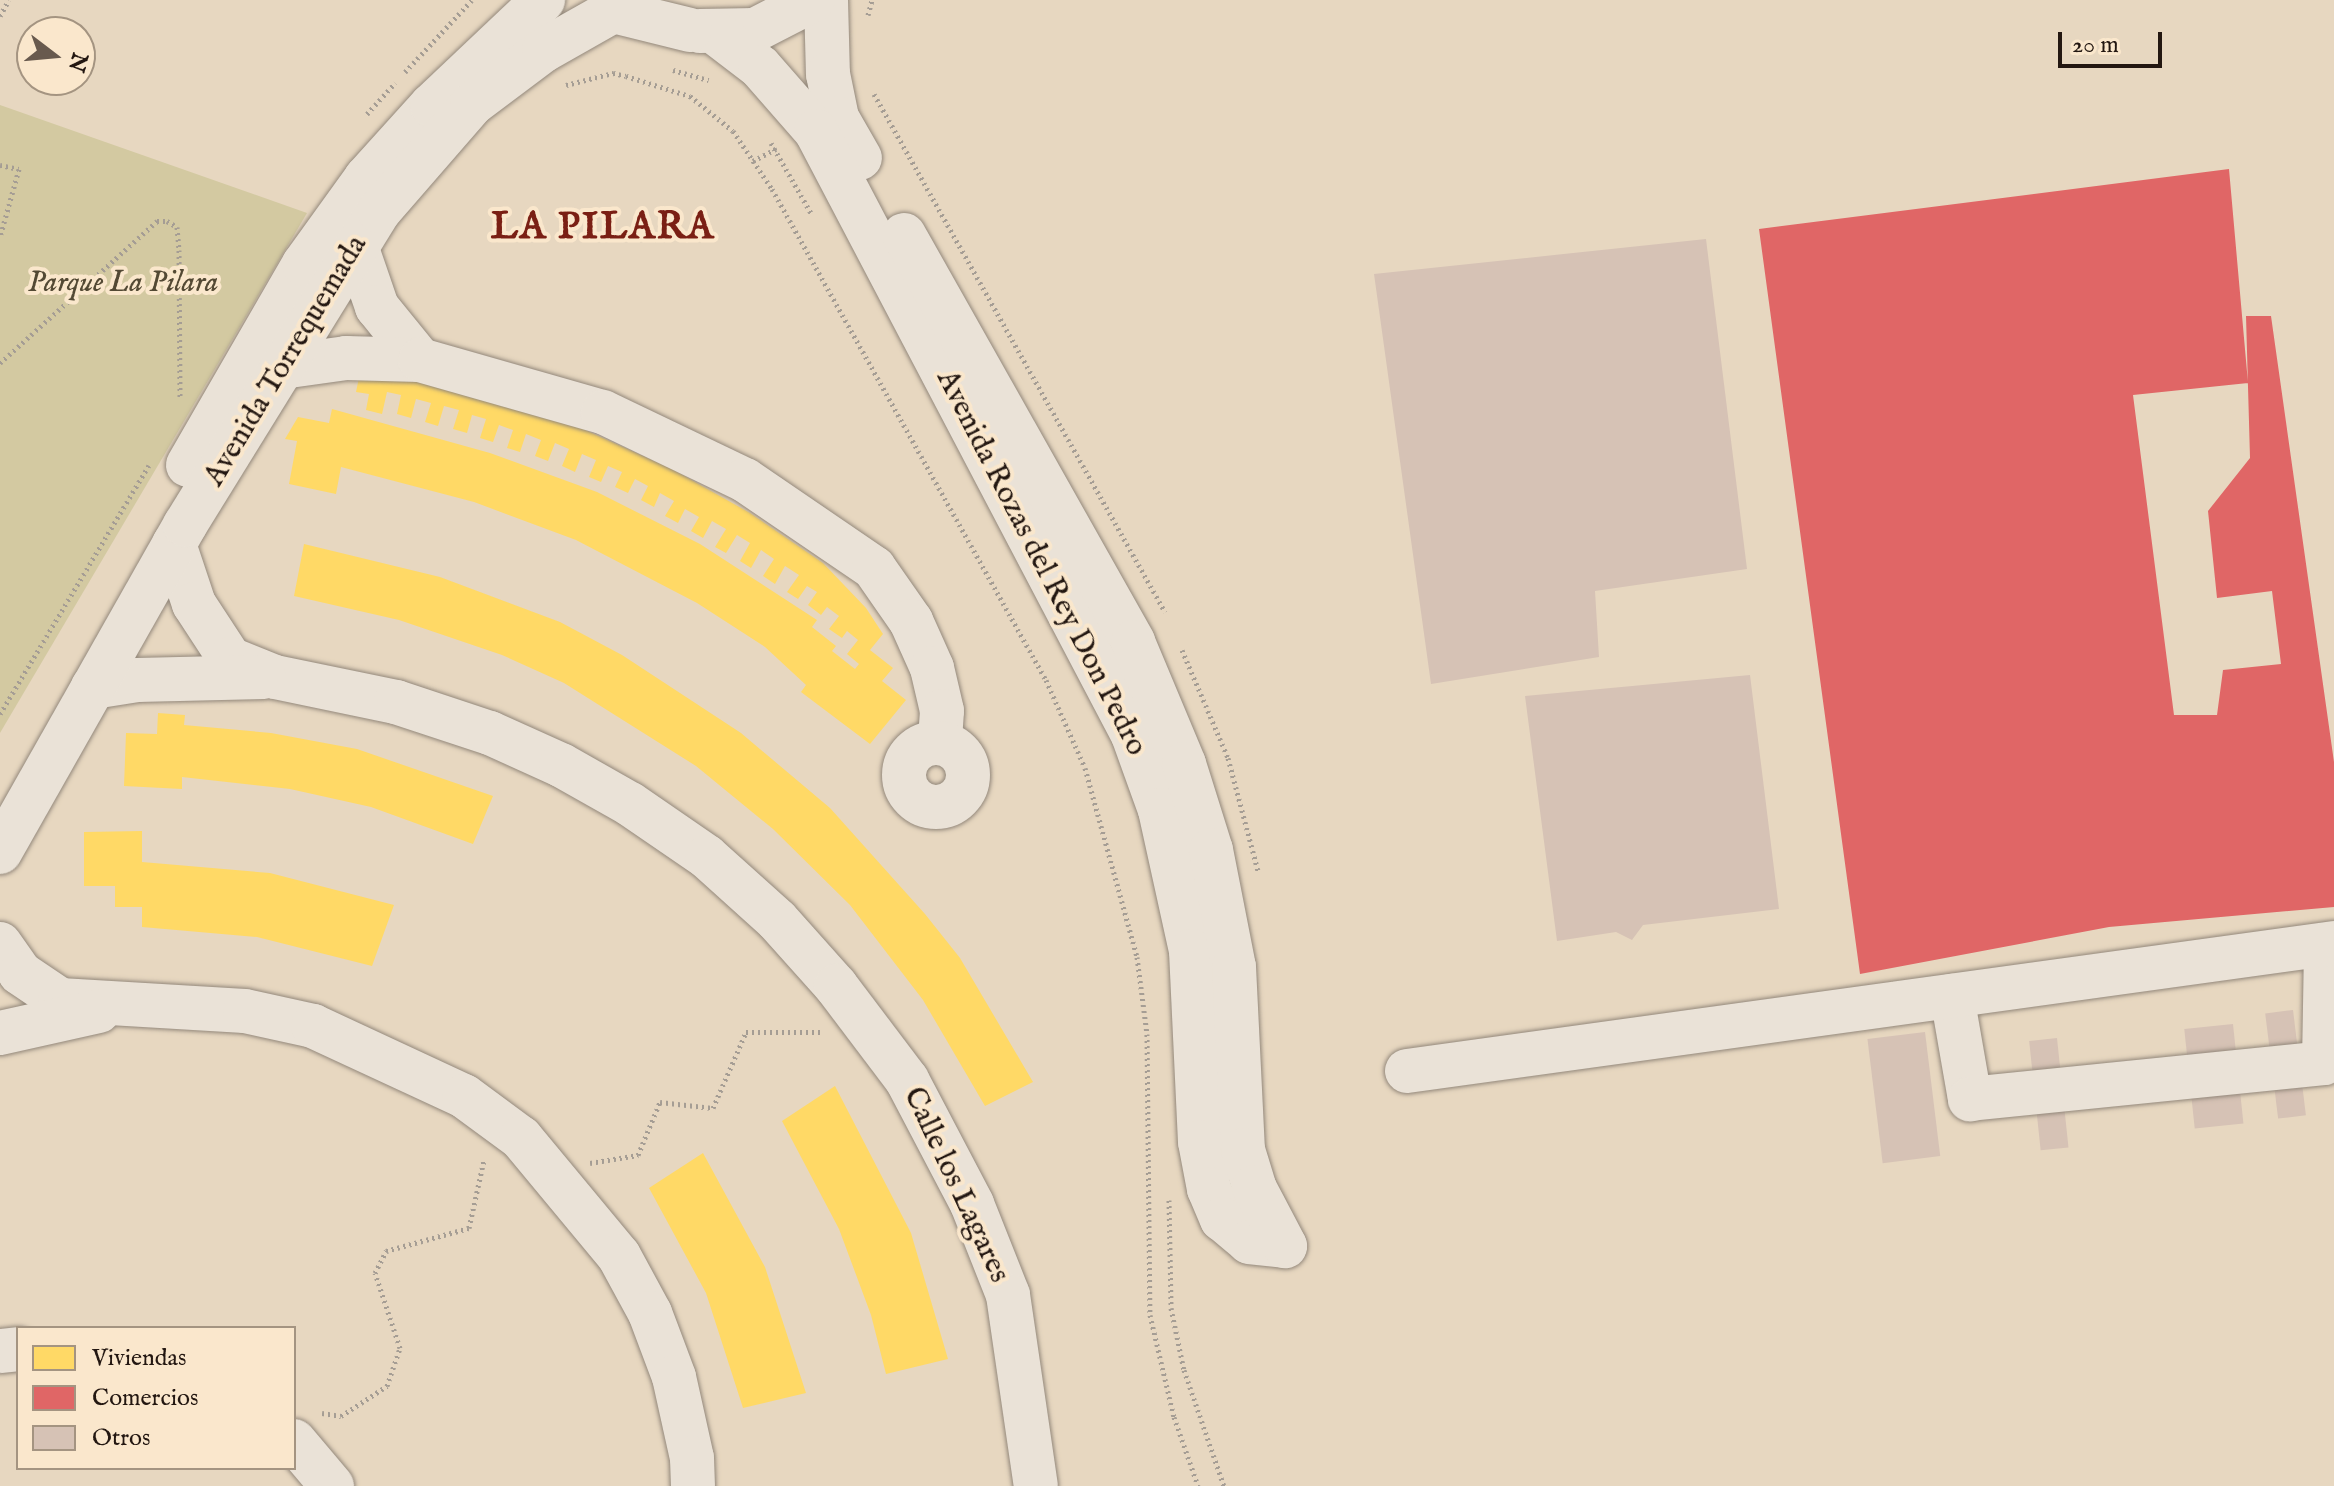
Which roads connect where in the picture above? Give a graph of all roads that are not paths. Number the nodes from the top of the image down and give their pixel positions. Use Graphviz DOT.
graph roads {
  1 [pos="543,0"];
  2 [pos="638,0"];
  3 [pos="813,0"];
  4 [pos="826,0"];
  5 [pos="704,32"];
  6 [pos="355,243"];
  7 [pos="420,360"];
  8 [pos="282,367"];
  9 [pos="174,544"];
  10 [pos="275,677"];
  11 [pos="93,687"];
  12 [pos="940,742"];
  13 [pos="0,789"];
  14 [pos="0,852"];
  15 [pos="0,944"];
  16 [pos="2330,944"];
  17 [pos="1952,996"];
  18 [pos="121,1006"];
  19 [pos="0,1033"];
  20 [pos="1407,1071"];
  21 [pos="303,1426"];
  22 [pos="332,1486"];
  23 [pos="693,1486"];
  24 [pos="1036,1486"];
  1 -- 13 [label="street, Avenida Torrequemada"];
  2 -- 5 [label="street"];
  3 -- 5 [label="street"];
  4 -- 5 [label="street, Avenida Rozas del Rey Don Pedro"];
  5 -- 6 [label="street, Avenida Torrequemada"];
  6 -- 7 [label="street"];
  6 -- 8 [label="street, Avenida Torrequemada"];
  7 -- 8 [label="street"];
  7 -- 12 [label="street"];
  8 -- 9 [label="street, Avenida Torrequemada"];
  9 -- 10 [label="street, Calle los Lagares"];
  9 -- 11 [label="street, Avenida Torrequemada"];
  10 -- 11 [label="street, Calle los Lagares"];
  10 -- 24 [label="street, Calle los Lagares"];
  11 -- 14 [label="street, Avenida Torrequemada"];
  15 -- 18 [label="street"];
  16 -- 17 [label="street"];
  16 -- 17 [label="street"];
  17 -- 20 [label="street"];
  18 -- 19 [label="street"];
  18 -- 23 [label="street"];
  21 -- 22 [label="street"];
}
